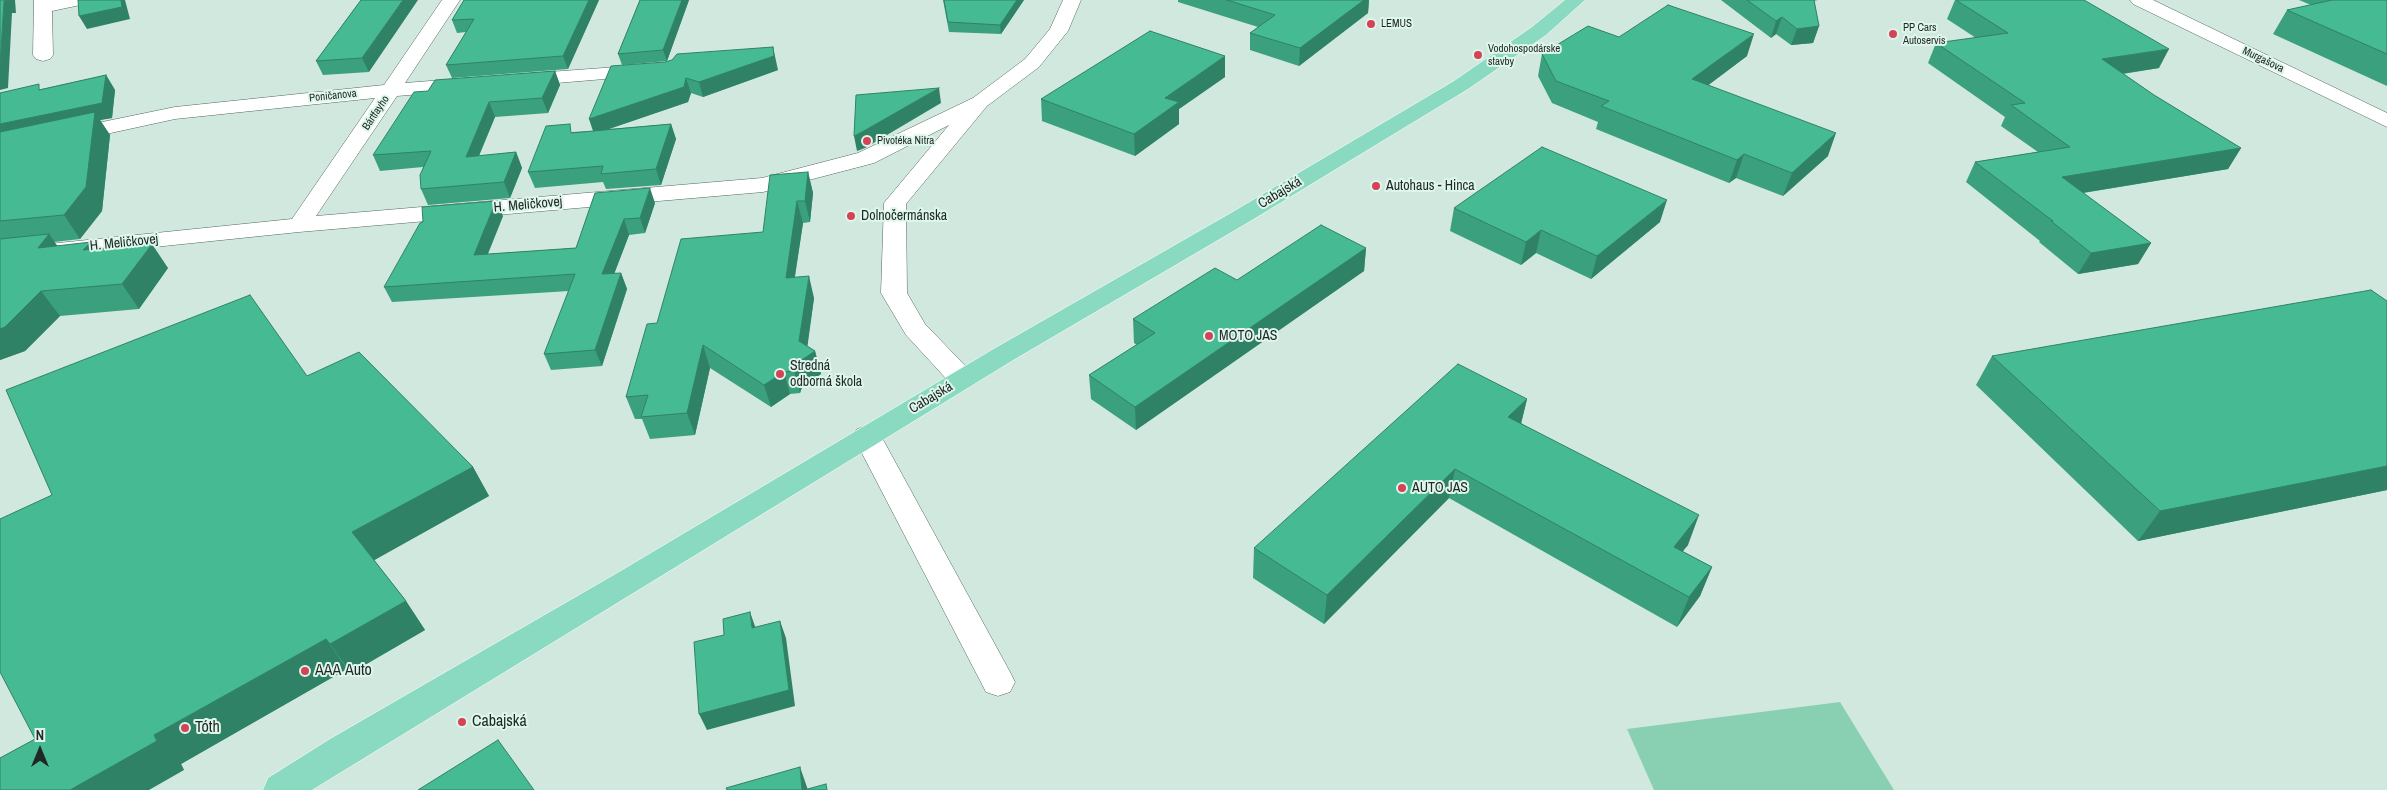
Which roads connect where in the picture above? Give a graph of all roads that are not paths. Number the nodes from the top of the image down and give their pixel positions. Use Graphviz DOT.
graph roads {
  1 [pos="80,0"];
  2 [pos="451,0"];
  3 [pos="1072,0"];
  4 [pos="1576,0"];
  5 [pos="2139,0"];
  6 [pos="43,4"];
  7 [pos="43,56"];
  8 [pos="669,69"];
  9 [pos="391,90"];
  10 [pos="980,102"];
  11 [pos="2387,121"];
  12 [pos="0,150"];
  13 [pos="299,225"];
  14 [pos="0,256"];
  15 [pos="962,379"];
  16 [pos="867,436"];
  17 [pos="998,682"];
  18 [pos="281,790"];
  1 -- 6 [label="street"];
  2 -- 9 [label="street, Bártfayho"];
  3 -- 10 [label="street"];
  4 -- 15 [label="main road, Cabajská"];
  5 -- 11 [label="street, Murgašova"];
  6 -- 7 [label="street"];
  8 -- 9 [label="street, Poničanova"];
  9 -- 12 [label="street, Poničanova"];
  9 -- 13 [label="street, Bártfayho"];
  10 -- 13 [label="street, H. Meličkovej"];
  10 -- 15 [label="street"];
  13 -- 14 [label="street, H. Meličkovej"];
  15 -- 16 [label="main road, Cabajská"];
  16 -- 17 [label="street"];
  16 -- 18 [label="main road, Cabajská"];
}
